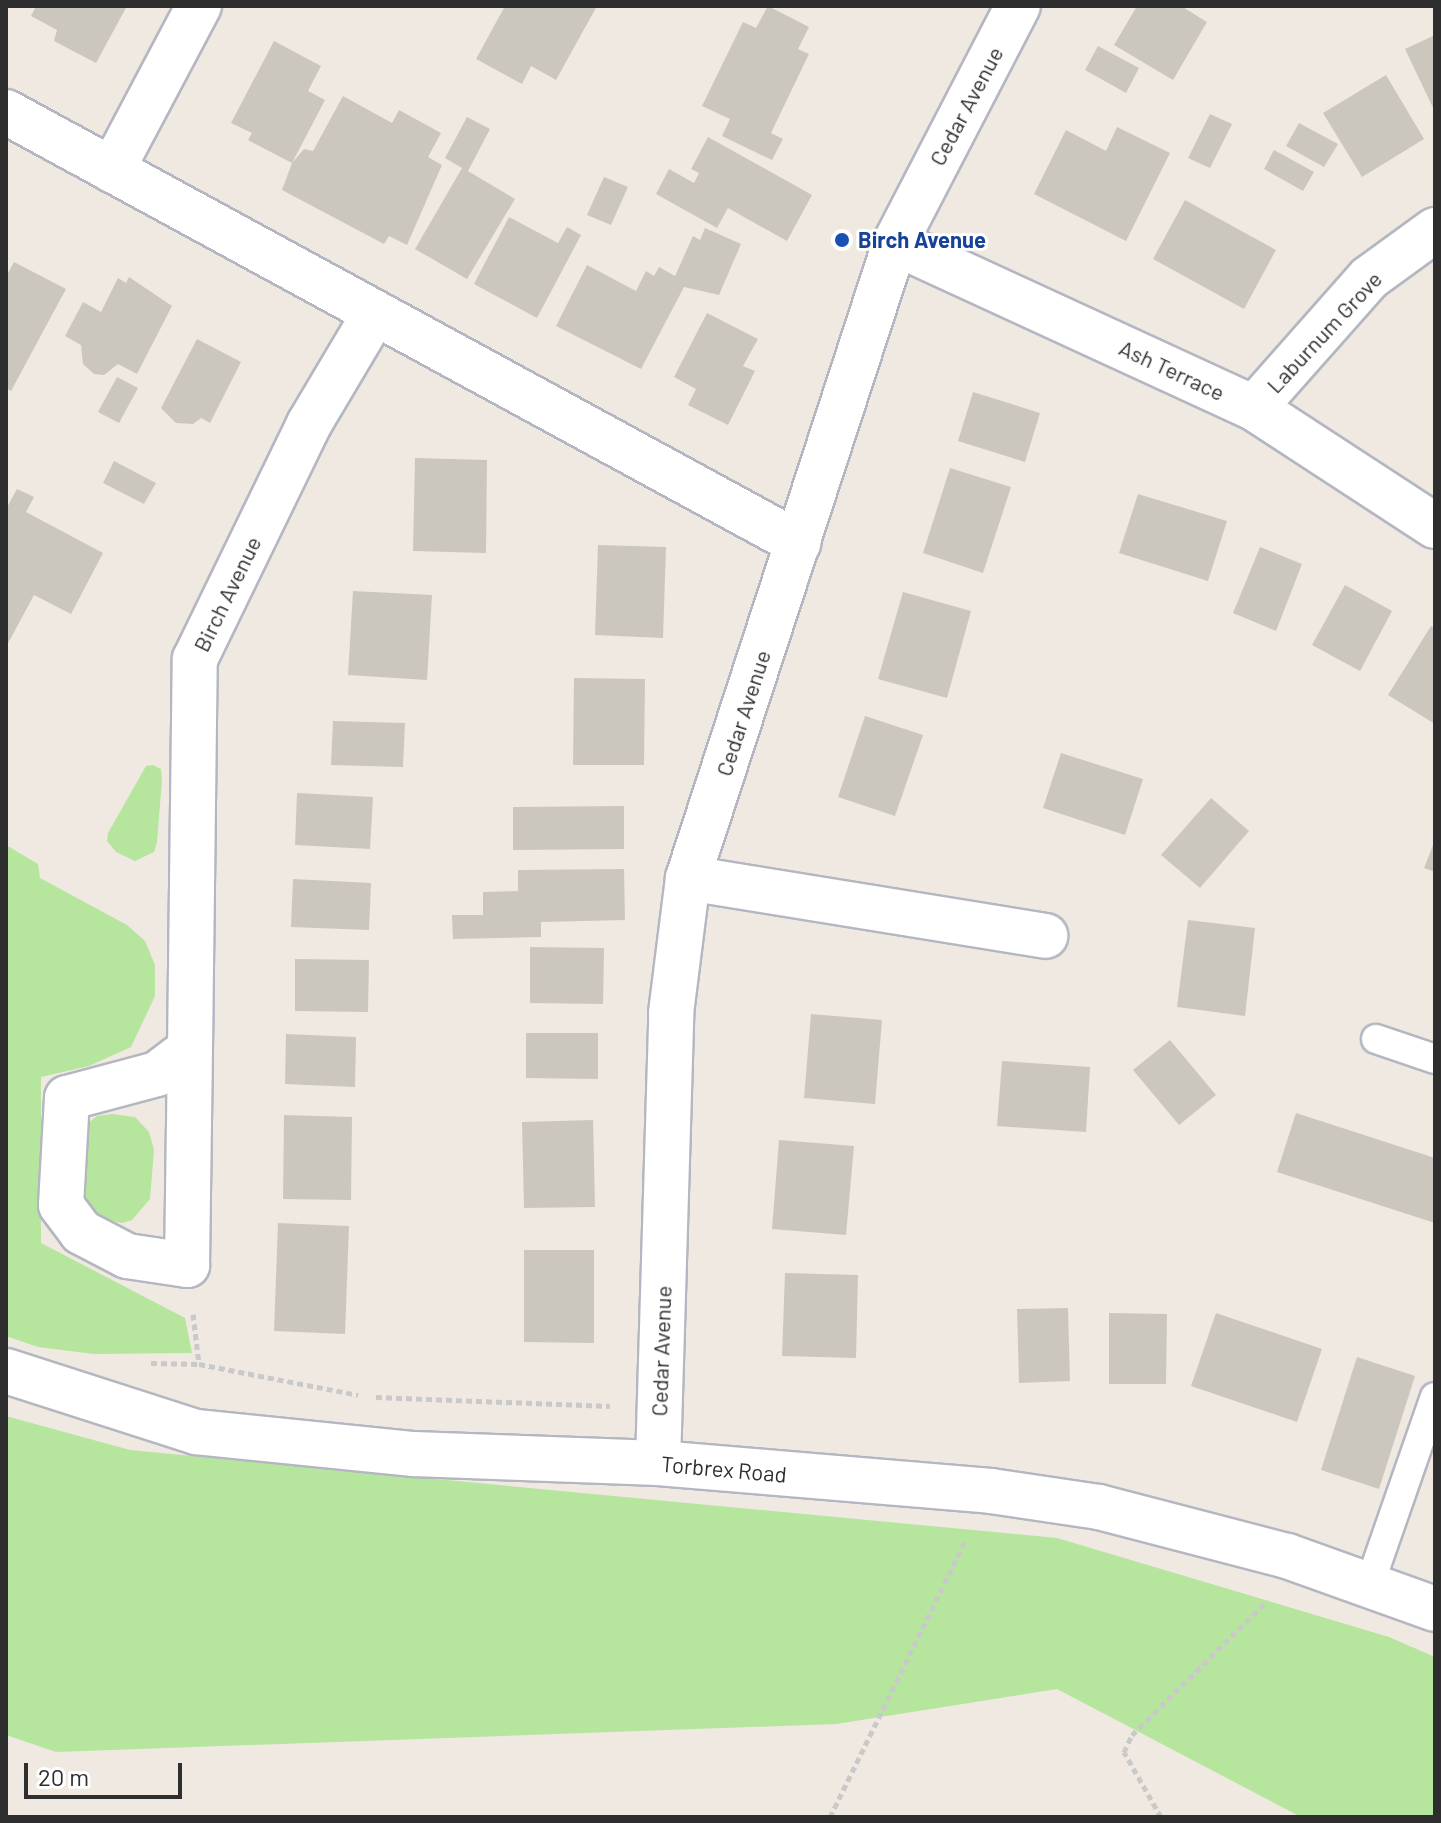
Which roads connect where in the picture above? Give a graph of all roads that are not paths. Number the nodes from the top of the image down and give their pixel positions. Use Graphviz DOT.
graph roads {
  1 [pos="199,6"];
  2 [pos="1018,6"];
  3 [pos="6,112"];
  4 [pos="112,170"];
  5 [pos="1435,230"];
  6 [pos="895,243"];
  7 [pos="375,313"];
  8 [pos="1254,408"];
  9 [pos="1435,526"];
  10 [pos="798,543"];
  11 [pos="688,878"];
  12 [pos="1045,936"];
  13 [pos="1376,1039"];
  14 [pos="190,1049"];
  15 [pos="1435,1059"];
  16 [pos="6,1371"];
  17 [pos="1435,1397"];
  18 [pos="658,1463"];
  19 [pos="1369,1586"];
  20 [pos="1435,1609"];
  1 -- 4 [label="street"];
  2 -- 6 [label="street, Cedar Avenue"];
  3 -- 4 [label="street"];
  4 -- 7 [label="street"];
  5 -- 8 [label="street, Laburnum Grove"];
  6 -- 8 [label="street, Ash Terrace"];
  6 -- 10 [label="street, Cedar Avenue"];
  7 -- 10 [label="street"];
  7 -- 14 [label="street, Birch Avenue"];
  8 -- 9 [label="street, Ash Terrace"];
  10 -- 11 [label="street, Cedar Avenue"];
  11 -- 12 [label="street"];
  11 -- 18 [label="street, Cedar Avenue"];
  13 -- 15 [label="lane"];
  14 -- 14 [label="street, Birch Avenue"];
  16 -- 18 [label="street, Torbrex Road"];
  17 -- 19 [label="lane"];
  18 -- 19 [label="street, Torbrex Road"];
  19 -- 20 [label="street, Torbrex Road"];
}
